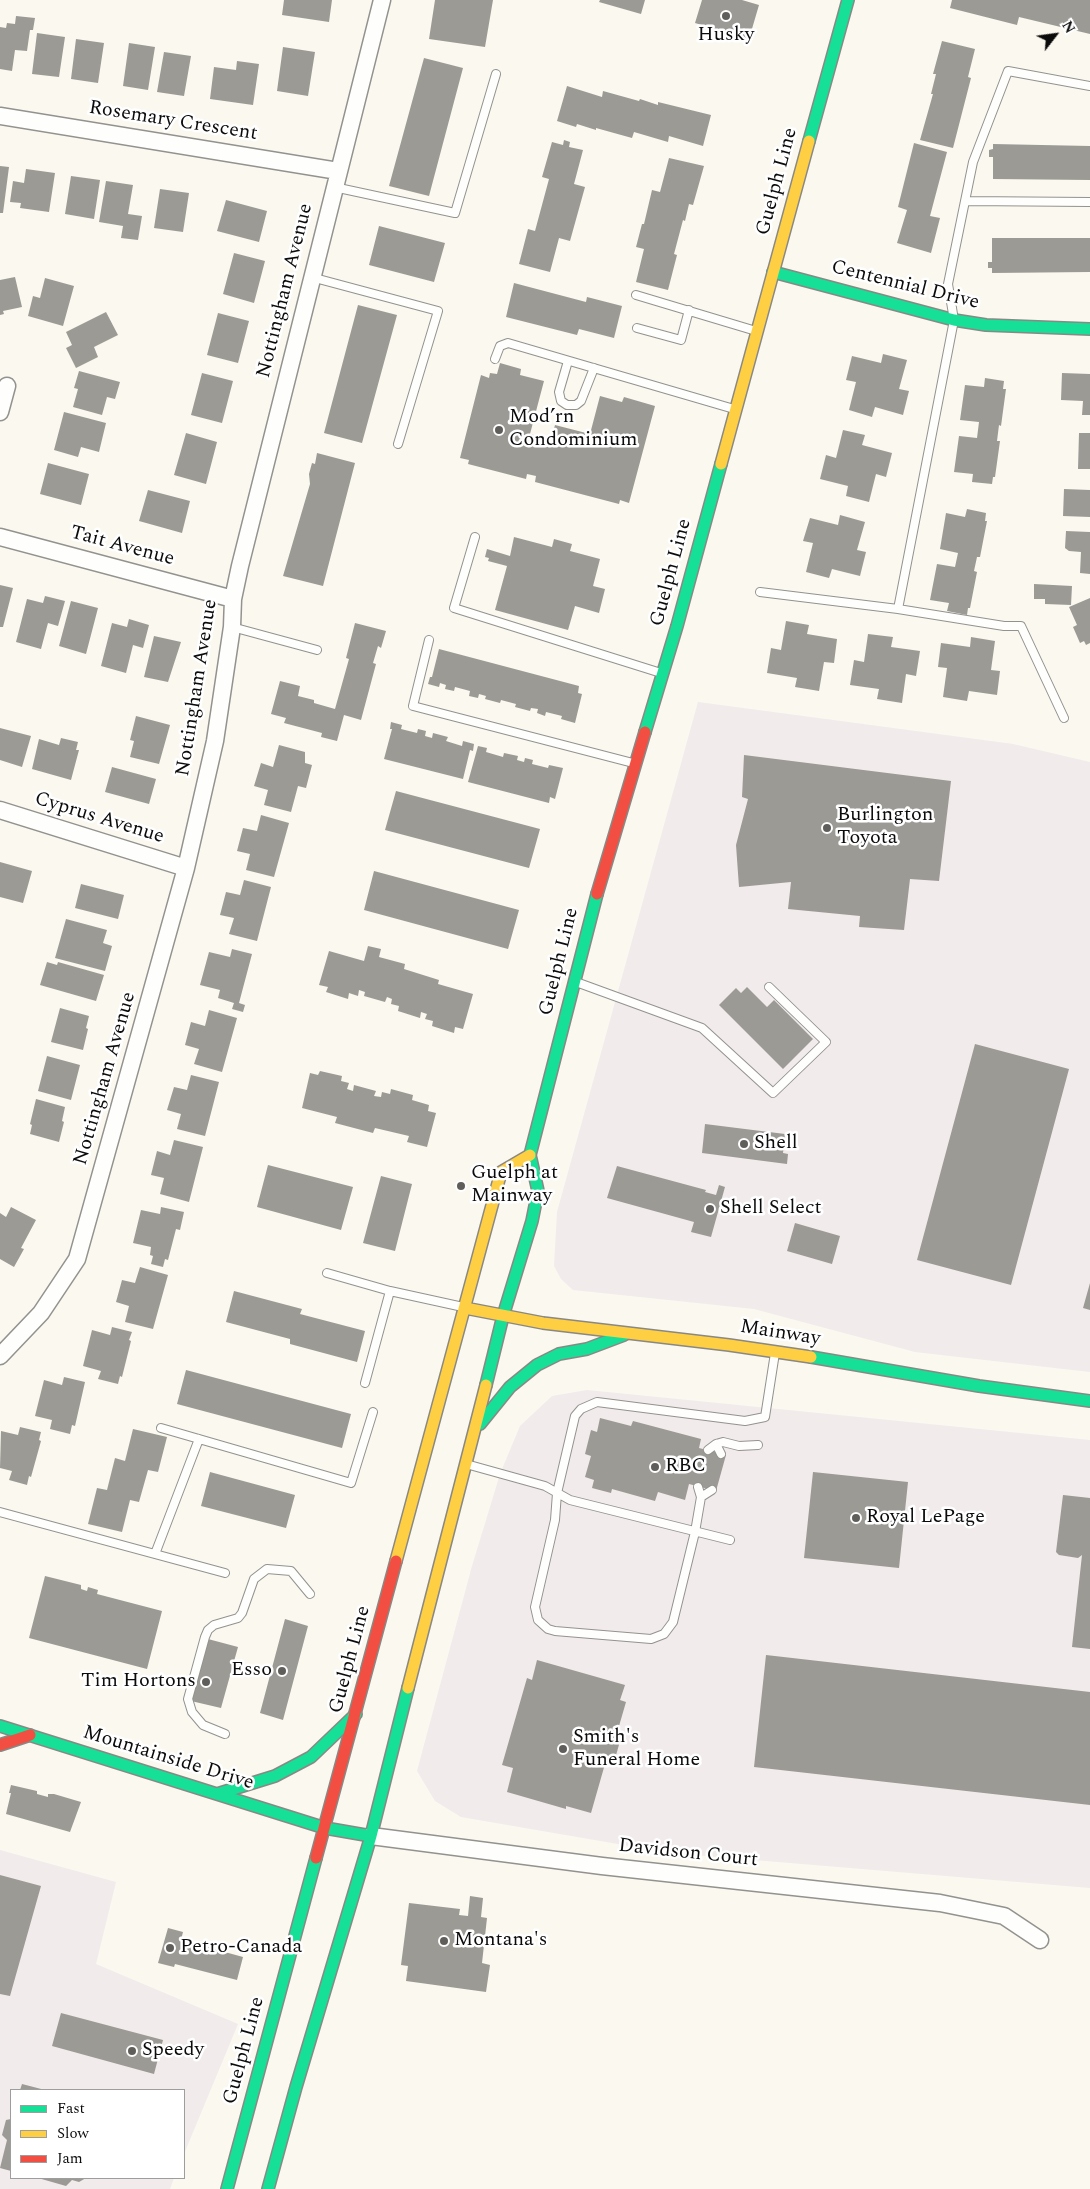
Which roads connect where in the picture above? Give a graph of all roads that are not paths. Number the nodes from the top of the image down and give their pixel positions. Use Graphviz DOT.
graph roads {
  1 [pos="382,0"];
  2 [pos="848,0"];
  3 [pos="496,74"];
  4 [pos="1090,86"];
  5 [pos="0,116"];
  6 [pos="336,179"];
  7 [pos="965,201"];
  8 [pos="1090,202"];
  9 [pos="773,272"];
  10 [pos="311,277"];
  11 [pos="636,295"];
  12 [pos="689,310"];
  13 [pos="954,320"];
  14 [pos="637,328"];
  15 [pos="1090,329"];
  16 [pos="757,331"];
  17 [pos="495,359"];
  18 [pos="568,361"];
  19 [pos="594,368"];
  20 [pos="8,386"];
  21 [pos="736,410"];
  22 [pos="0,412"];
  23 [pos="398,444"];
  24 [pos="0,537"];
  25 [pos="475,537"];
  26 [pos="760,592"];
  27 [pos="233,598"];
  28 [pos="898,609"];
  29 [pos="232,627"];
  30 [pos="428,640"];
  31 [pos="317,650"];
  32 [pos="663,674"];
  33 [pos="1064,718"];
  34 [pos="636,764"];
  35 [pos="0,810"];
  36 [pos="186,868"];
  37 [pos="574,982"];
  38 [pos="769,987"];
  39 [pos="530,1155"];
  40 [pos="327,1272"];
  41 [pos="390,1291"];
  42 [pos="465,1308"];
  43 [pos="503,1316"];
  44 [pos="629,1333"];
  45 [pos="775,1353"];
  46 [pos="0,1356"];
  47 [pos="365,1383"];
  48 [pos="1090,1401"];
  49 [pos="373,1412"];
  50 [pos="161,1428"];
  51 [pos="199,1439"];
  52 [pos="716,1444"];
  53 [pos="758,1445"];
  54 [pos="708,1450"];
  55 [pos="721,1454"];
  56 [pos="467,1458"];
  57 [pos="698,1487"];
  58 [pos="712,1490"];
  59 [pos="557,1493"];
  60 [pos="701,1497"];
  61 [pos="0,1512"];
  62 [pos="695,1532"];
  63 [pos="730,1540"];
  64 [pos="154,1554"];
  65 [pos="225,1573"];
  66 [pos="310,1594"];
  67 [pos="356,1713"];
  68 [pos="0,1726"];
  69 [pos="224,1734"];
  70 [pos="30,1735"];
  71 [pos="0,1745"];
  72 [pos="217,1794"];
  73 [pos="324,1828"];
  74 [pos="370,1836"];
  75 [pos="1040,1940"];
  76 [pos="227,2189"];
  77 [pos="268,2189"];
  1 -- 6 [label="street, Nottingham Avenue"];
  2 -- 9 [label="main road, Guelph Line"];
  3 -- 6 [label="lane"];
  4 -- 7 [label="lane"];
  5 -- 6 [label="street, Rosemary Crescent"];
  6 -- 10 [label="street, Nottingham Avenue"];
  7 -- 8 [label="lane"];
  7 -- 13 [label="lane"];
  9 -- 13 [label="main road, Centennial Drive"];
  9 -- 16 [label="main road, Guelph Line"];
  10 -- 23 [label="lane"];
  10 -- 27 [label="street, Nottingham Avenue"];
  11 -- 12 [label="lane"];
  12 -- 14 [label="lane"];
  12 -- 16 [label="lane"];
  13 -- 15 [label="main road, Centennial Drive"];
  13 -- 28 [label="lane"];
  16 -- 21 [label="main road, Guelph Line"];
  17 -- 18 [label="lane"];
  18 -- 19 [label="lane"];
  18 -- 19 [label="lane"];
  19 -- 21 [label="lane"];
  20 -- 22 [label="street"];
  21 -- 32 [label="main road, Guelph Line"];
  24 -- 27 [label="street, Tait Avenue"];
  25 -- 32 [label="lane"];
  26 -- 28 [label="lane"];
  27 -- 29 [label="street, Nottingham Avenue"];
  28 -- 33 [label="lane"];
  29 -- 31 [label="lane"];
  29 -- 36 [label="street, Nottingham Avenue"];
  30 -- 34 [label="lane"];
  32 -- 34 [label="main road, Guelph Line"];
  34 -- 37 [label="main road, Guelph Line"];
  35 -- 36 [label="street, Cyprus Avenue"];
  36 -- 46 [label="street, Nottingham Avenue"];
  37 -- 38 [label="lane"];
  37 -- 39 [label="main road, Guelph Line"];
  39 -- 42 [label="main road, Guelph Line"];
  39 -- 43 [label="main road, Guelph Line"];
  40 -- 41 [label="lane"];
  41 -- 42 [label="lane"];
  41 -- 47 [label="lane"];
  42 -- 43 [label="main road, Mainway"];
  42 -- 67 [label="main road, Guelph Line"];
  43 -- 44 [label="main road, Mainway"];
  43 -- 56 [label="main road, Guelph Line"];
  44 -- 45 [label="main road, Mainway"];
  44 -- 56 [label="main road"];
  45 -- 48 [label="main road, Mainway"];
  45 -- 59 [label="lane"];
  49 -- 51 [label="lane"];
  50 -- 51 [label="lane"];
  51 -- 64 [label="lane"];
  52 -- 53 [label="lane"];
  52 -- 54 [label="lane"];
  52 -- 55 [label="lane"];
  56 -- 59 [label="lane"];
  56 -- 74 [label="main road, Guelph Line"];
  57 -- 60 [label="lane"];
  58 -- 60 [label="lane"];
  59 -- 62 [label="lane"];
  59 -- 62 [label="lane"];
  60 -- 62 [label="lane"];
  61 -- 64 [label="lane"];
  62 -- 63 [label="lane"];
  64 -- 65 [label="lane"];
  66 -- 69 [label="lane"];
  67 -- 72 [label="main road"];
  67 -- 73 [label="main road, Guelph Line"];
  68 -- 70 [label="main road, Mountainside Drive"];
  70 -- 71 [label="main road"];
  70 -- 72 [label="main road, Mountainside Drive"];
  72 -- 73 [label="main road, Mountainside Drive"];
  73 -- 74 [label="main road, Davidson Court"];
  73 -- 76 [label="main road, Guelph Line"];
  74 -- 75 [label="street, Davidson Court"];
  74 -- 77 [label="main road, Guelph Line"];
}
